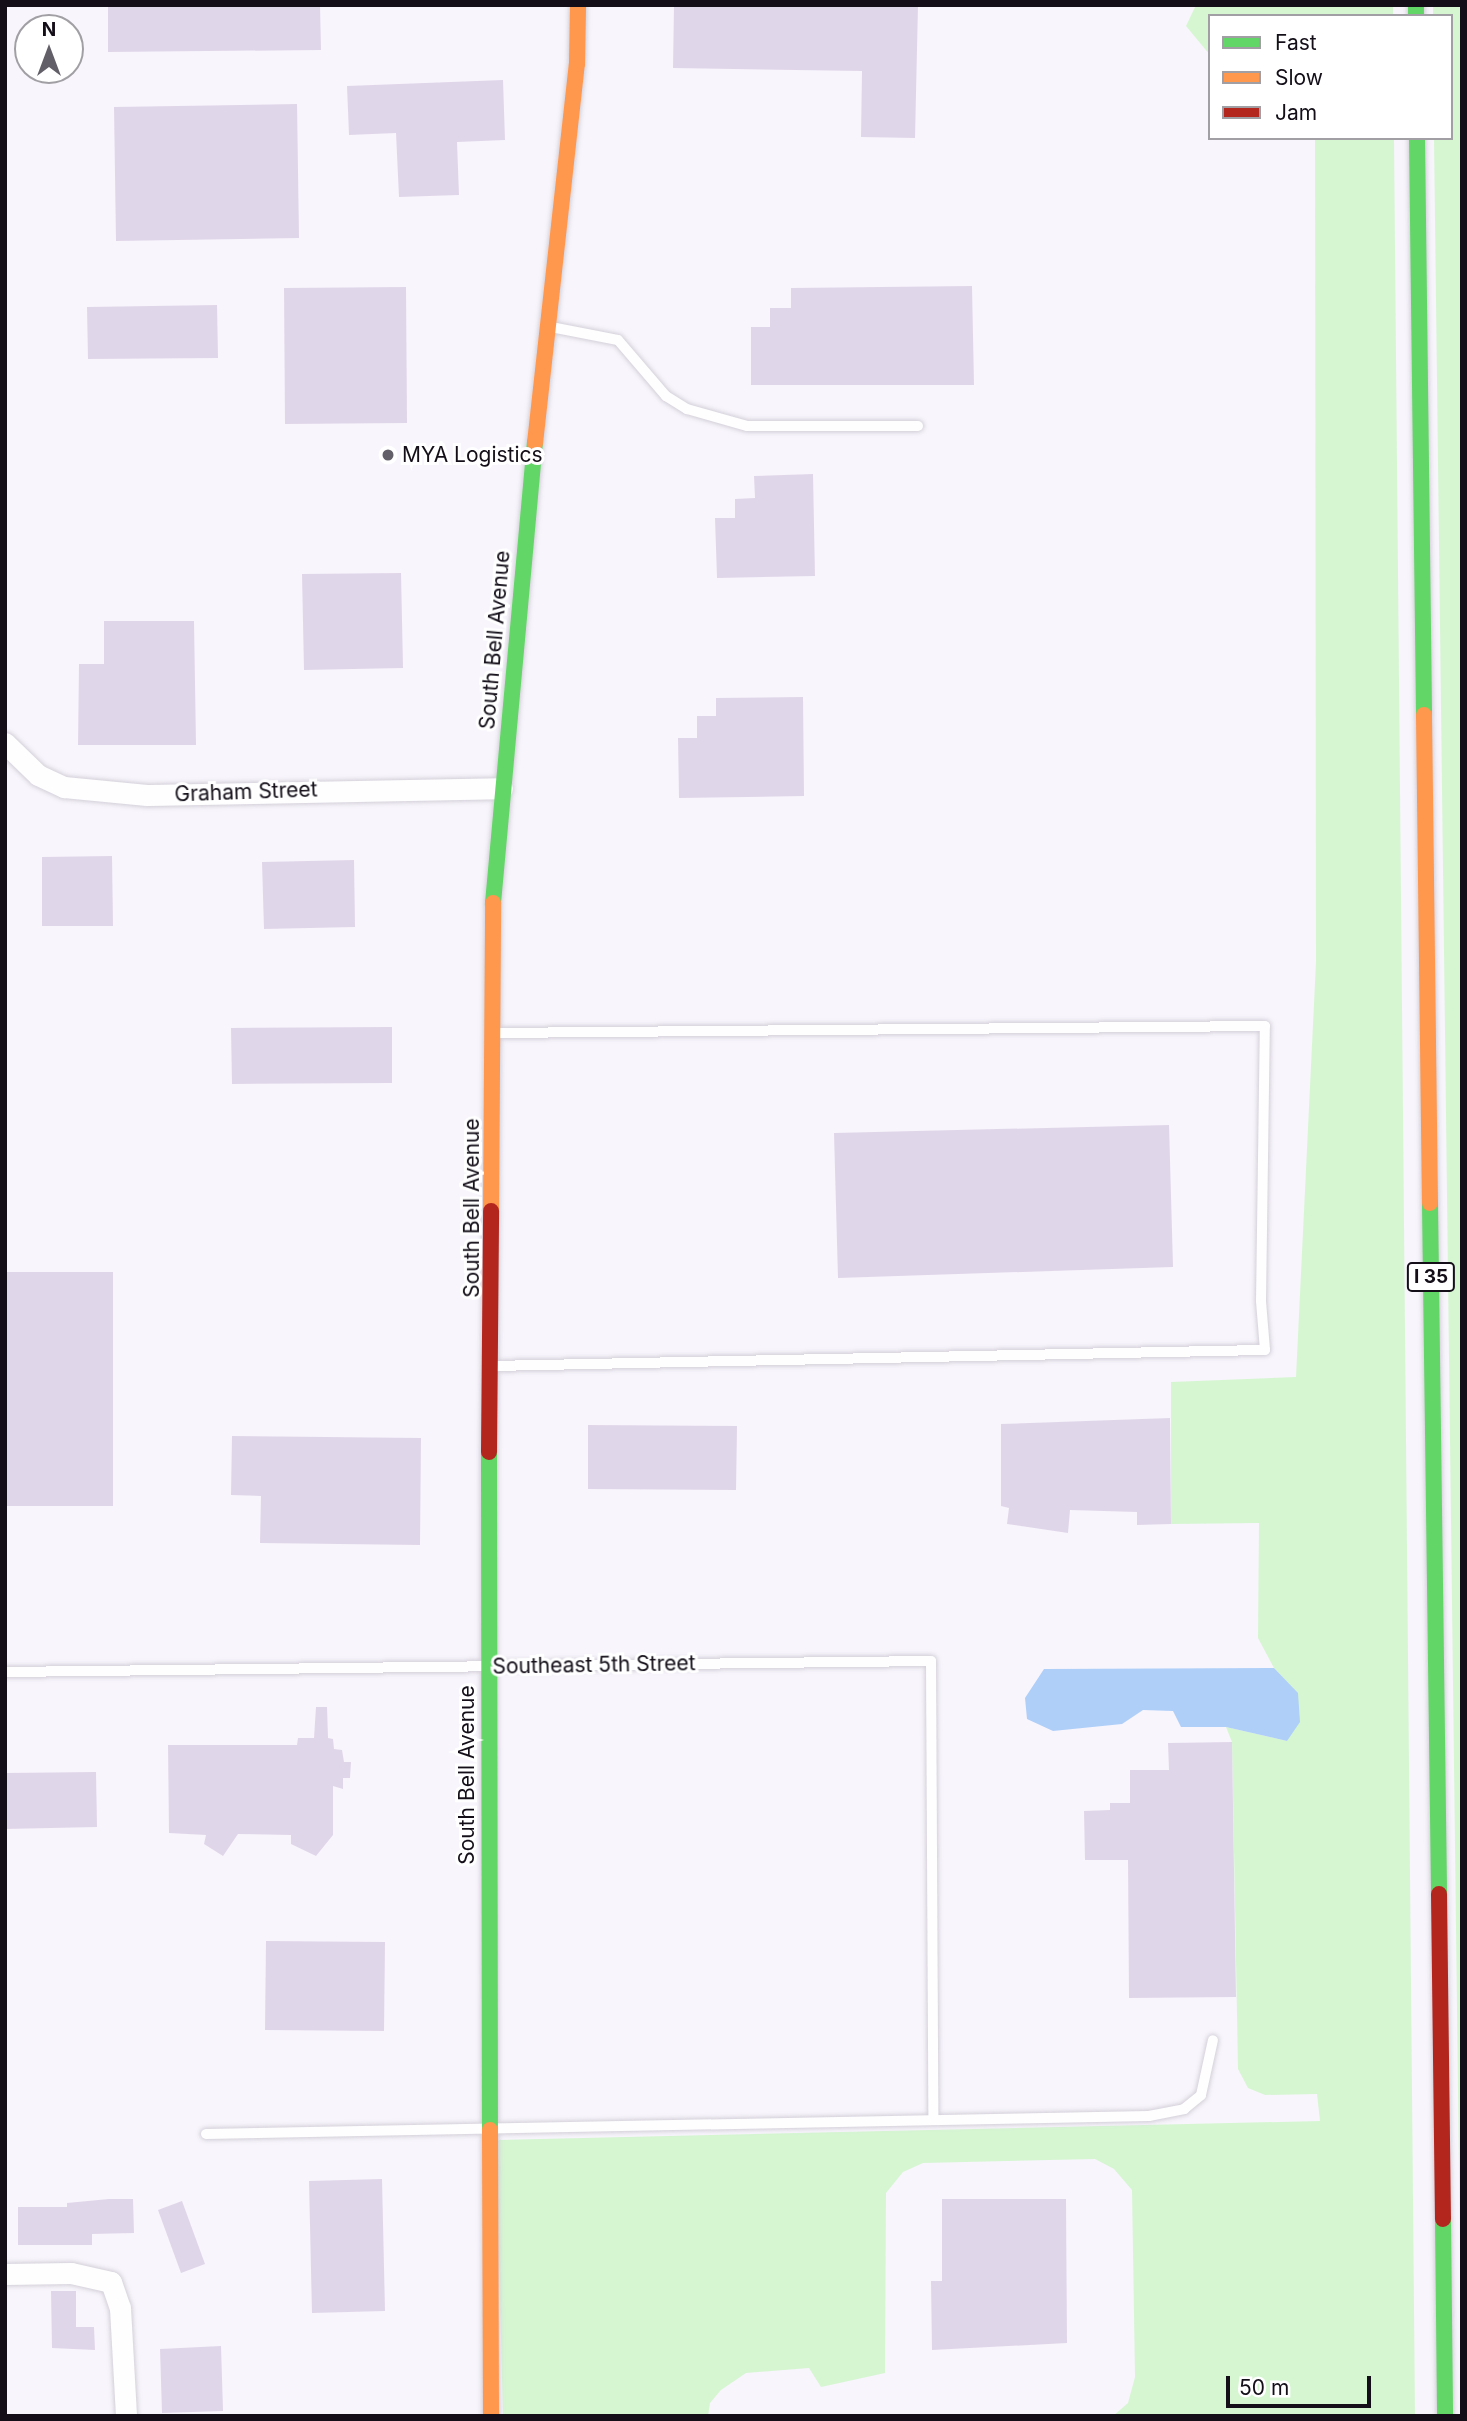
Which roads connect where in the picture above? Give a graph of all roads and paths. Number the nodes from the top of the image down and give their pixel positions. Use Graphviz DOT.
graph roads {
  1 [pos="578,5"];
  2 [pos="1417,140"];
  3 [pos="548,327"];
  4 [pos="918,426"];
  5 [pos="5,743"];
  6 [pos="502,788"];
  7 [pos="493,1033"];
  8 [pos="492,1366"];
  9 [pos="488,1666"];
  10 [pos="5,1672"];
  11 [pos="1213,2039"];
  12 [pos="933,2118"];
  13 [pos="488,2130"];
  14 [pos="206,2134"];
  15 [pos="5,2274"];
  16 [pos="126,2416"];
  17 [pos="491,2416"];
  18 [pos="1444,2416"];
  1 -- 3 [label="main road, South Bell Avenue"];
  2 -- 18 [label="main road, I 35"];
  3 -- 4 [label="lane"];
  3 -- 6 [label="main road, South Bell Avenue"];
  5 -- 6 [label="street, Graham Street"];
  6 -- 7 [label="main road, South Bell Avenue"];
  7 -- 8 [label="main road, South Bell Avenue"];
  7 -- 8 [label="lane"];
  8 -- 9 [label="main road, South Bell Avenue"];
  9 -- 10 [label="lane, Southeast 5th Street"];
  9 -- 12 [label="lane, Southeast 5th Street"];
  9 -- 13 [label="main road, South Bell Avenue"];
  11 -- 12 [label="lane"];
  12 -- 13 [label="lane"];
  13 -- 14 [label="lane"];
  13 -- 17 [label="main road, South Bell Avenue"];
  15 -- 16 [label="street"];
}
